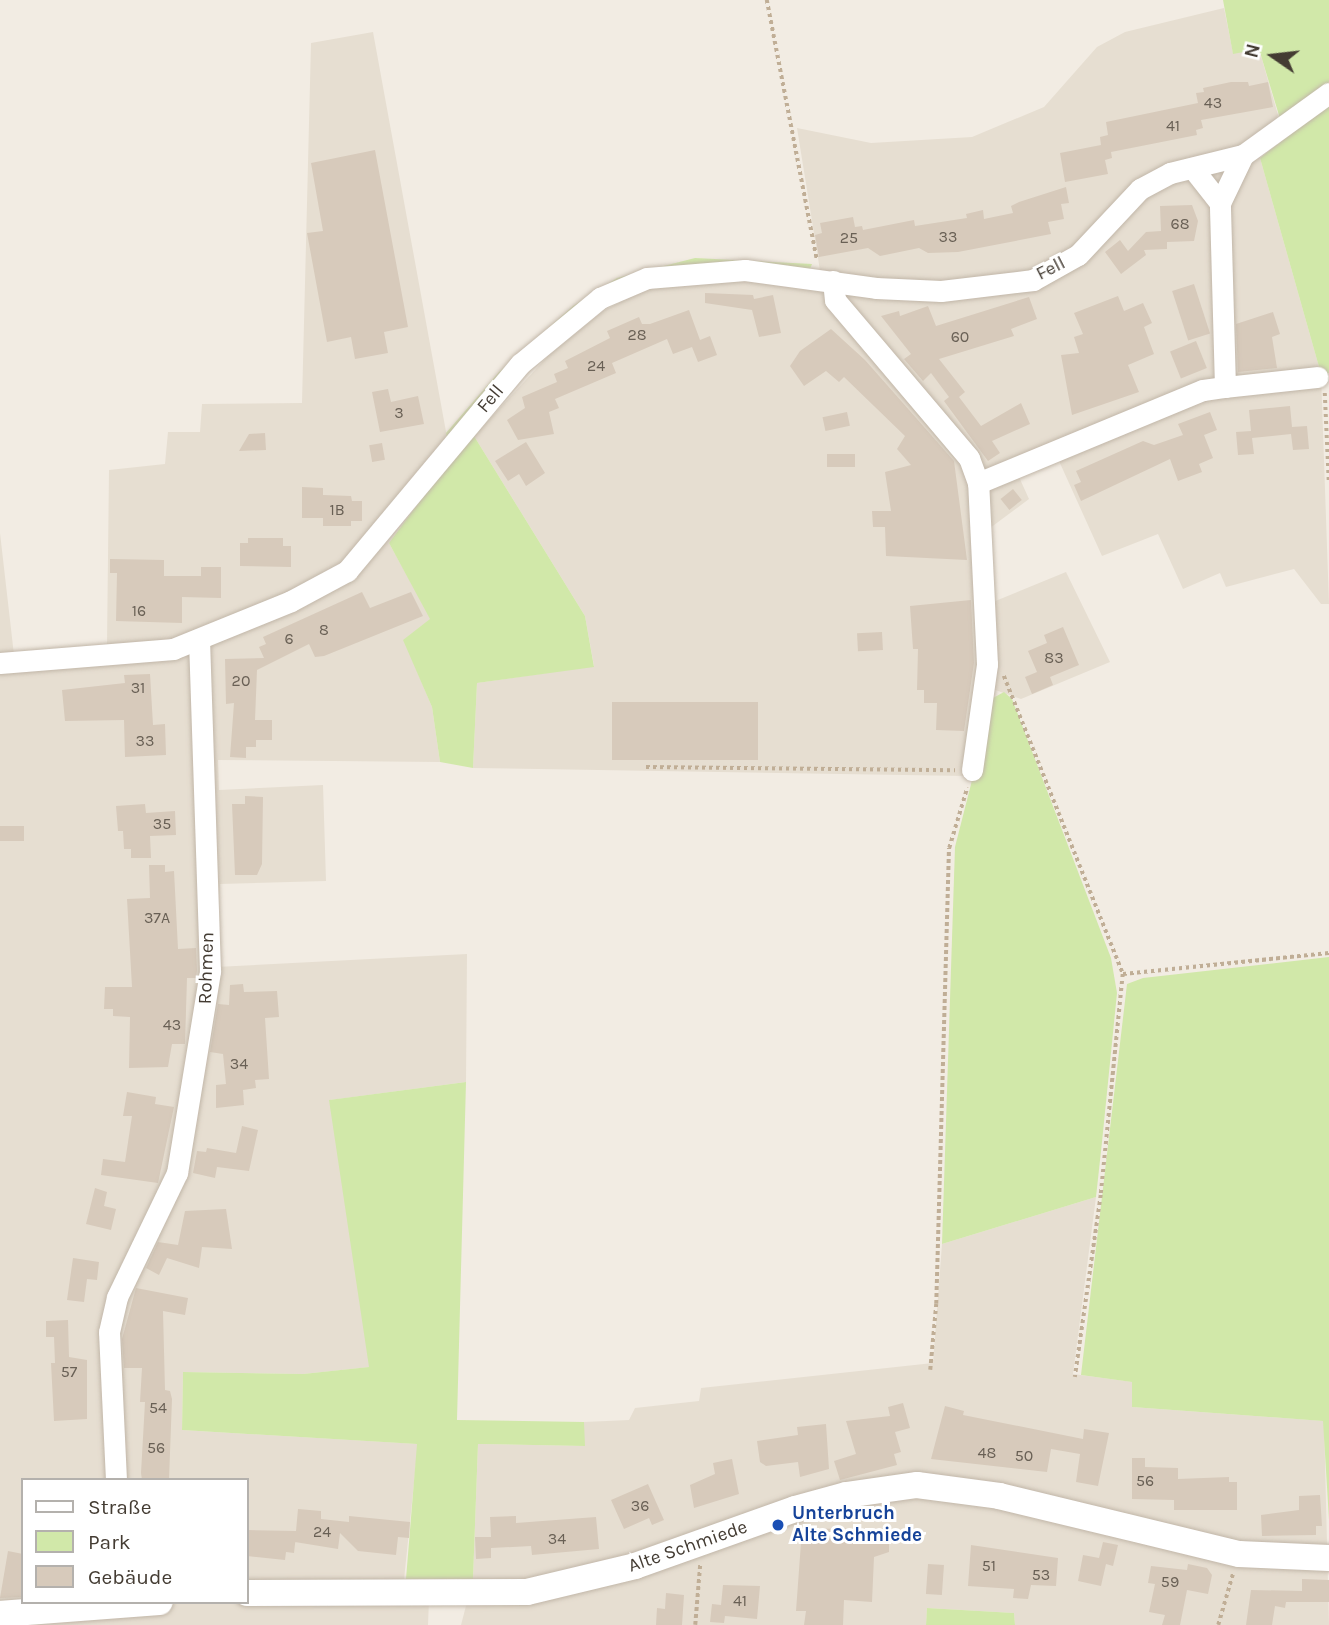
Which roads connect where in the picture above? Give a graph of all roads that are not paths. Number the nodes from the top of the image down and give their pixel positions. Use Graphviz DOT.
graph roads {
  1 [pos="1329,93"];
  2 [pos="1243,155"];
  3 [pos="1194,170"];
  4 [pos="1220,203"];
  5 [pos="827,280"];
  6 [pos="1321,384"];
  7 [pos="1225,387"];
  8 [pos="978,483"];
  9 [pos="199,640"];
  10 [pos="0,663"];
  11 [pos="972,770"];
  12 [pos="116,1478"];
  13 [pos="1329,1558"];
  14 [pos="248,1593"];
  15 [pos="123,1605"];
  16 [pos="1,1617"];
  1 -- 2 [label="street, Fell"];
  2 -- 3 [label="street, Fell"];
  2 -- 4 [label="street, Fell"];
  3 -- 4 [label="street"];
  3 -- 5 [label="street, Fell"];
  4 -- 7 [label="street, Fell"];
  5 -- 8 [label="street"];
  5 -- 9 [label="street, Fell"];
  6 -- 7 [label="street"];
  7 -- 8 [label="street"];
  8 -- 11 [label="street"];
  9 -- 10 [label="street"];
  9 -- 12 [label="street, Rohmen"];
  13 -- 14 [label="street, Alte Schmiede"];
  15 -- 16 [label="street"];
}
